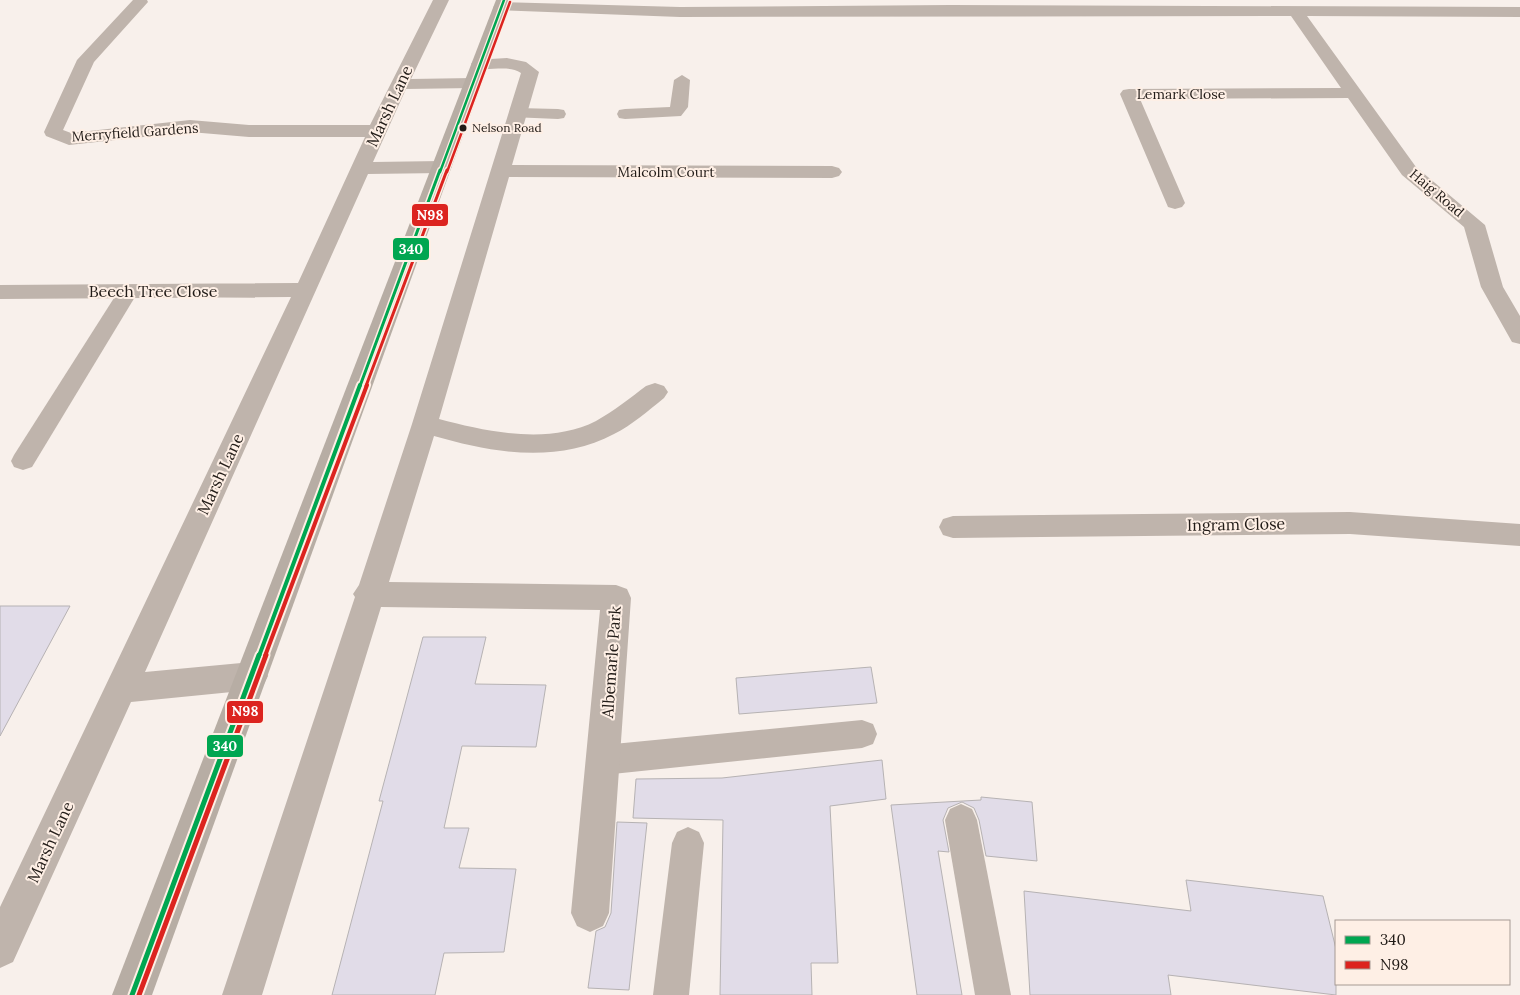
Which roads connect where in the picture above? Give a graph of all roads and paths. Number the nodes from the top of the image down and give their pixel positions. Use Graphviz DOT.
graph roads {
  1 [pos="441,0"];
  2 [pos="140,2"];
  3 [pos="502,4"];
  4 [pos="948,5"];
  5 [pos="1296,12"];
  6 [pos="1520,12"];
  7 [pos="477,74"];
  8 [pos="682,80"];
  9 [pos="400,84"];
  10 [pos="1352,93"];
  11 [pos="517,113"];
  12 [pos="558,114"];
  13 [pos="625,114"];
  14 [pos="377,131"];
  15 [pos="442,167"];
  16 [pos="360,168"];
  17 [pos="500,171"];
  18 [pos="832,172"];
  19 [pos="1175,203"];
  20 [pos="306,290"];
  21 [pos="0,292"];
  22 [pos="128,292"];
  23 [pos="1520,336"];
  24 [pos="655,392"];
  25 [pos="424,424"];
  26 [pos="23,461"];
  27 [pos="952,527"];
  28 [pos="1520,535"];
  29 [pos="368,594"];
  30 [pos="252,676"];
  31 [pos="121,689"];
  32 [pos="862,734"];
  33 [pos="603,760"];
  34 [pos="962,820"];
  35 [pos="688,843"];
  36 [pos="590,913"];
  37 [pos="0,949"];
  38 [pos="132,995"];
  39 [pos="242,995"];
  40 [pos="671,995"];
  41 [pos="993,995"];
  1 -- 9 [label="street, Marsh Lane"];
  2 -- 14 [label="street, Merryfield Gardens"];
  3 -- 4 [label="street"];
  3 -- 7 [label="main road"];
  4 -- 5 [label="street"];
  5 -- 6 [label="street"];
  5 -- 10 [label="street, Haig Road"];
  7 -- 9 [label="street"];
  7 -- 11 [label="street"];
  7 -- 15 [label="main road"];
  8 -- 13 [label="lane"];
  9 -- 14 [label="street, Marsh Lane"];
  10 -- 19 [label="street, Lemark Close"];
  10 -- 23 [label="street, Haig Road"];
  11 -- 12 [label="lane"];
  11 -- 17 [label="street"];
  14 -- 16 [label="street, Marsh Lane"];
  15 -- 16 [label="street"];
  15 -- 30 [label="main road"];
  16 -- 20 [label="street, Marsh Lane"];
  17 -- 18 [label="street, Malcolm Court"];
  17 -- 25 [label="street"];
  20 -- 22 [label="street, Beech Tree Close"];
  20 -- 31 [label="street, Marsh Lane"];
  21 -- 22 [label="street, Beech Tree Close"];
  22 -- 26 [label="lane"];
  24 -- 25 [label="street"];
  25 -- 29 [label="street"];
  27 -- 28 [label="street, Ingram Close"];
  29 -- 33 [label="street, Albemarle Park"];
  29 -- 39 [label="street"];
  30 -- 31 [label="street"];
  30 -- 38 [label="main road"];
  31 -- 37 [label="street, Marsh Lane"];
  32 -- 33 [label="lane"];
  33 -- 36 [label="street, Albemarle Park"];
  34 -- 41 [label="lane"];
  35 -- 40 [label="lane"];
}
